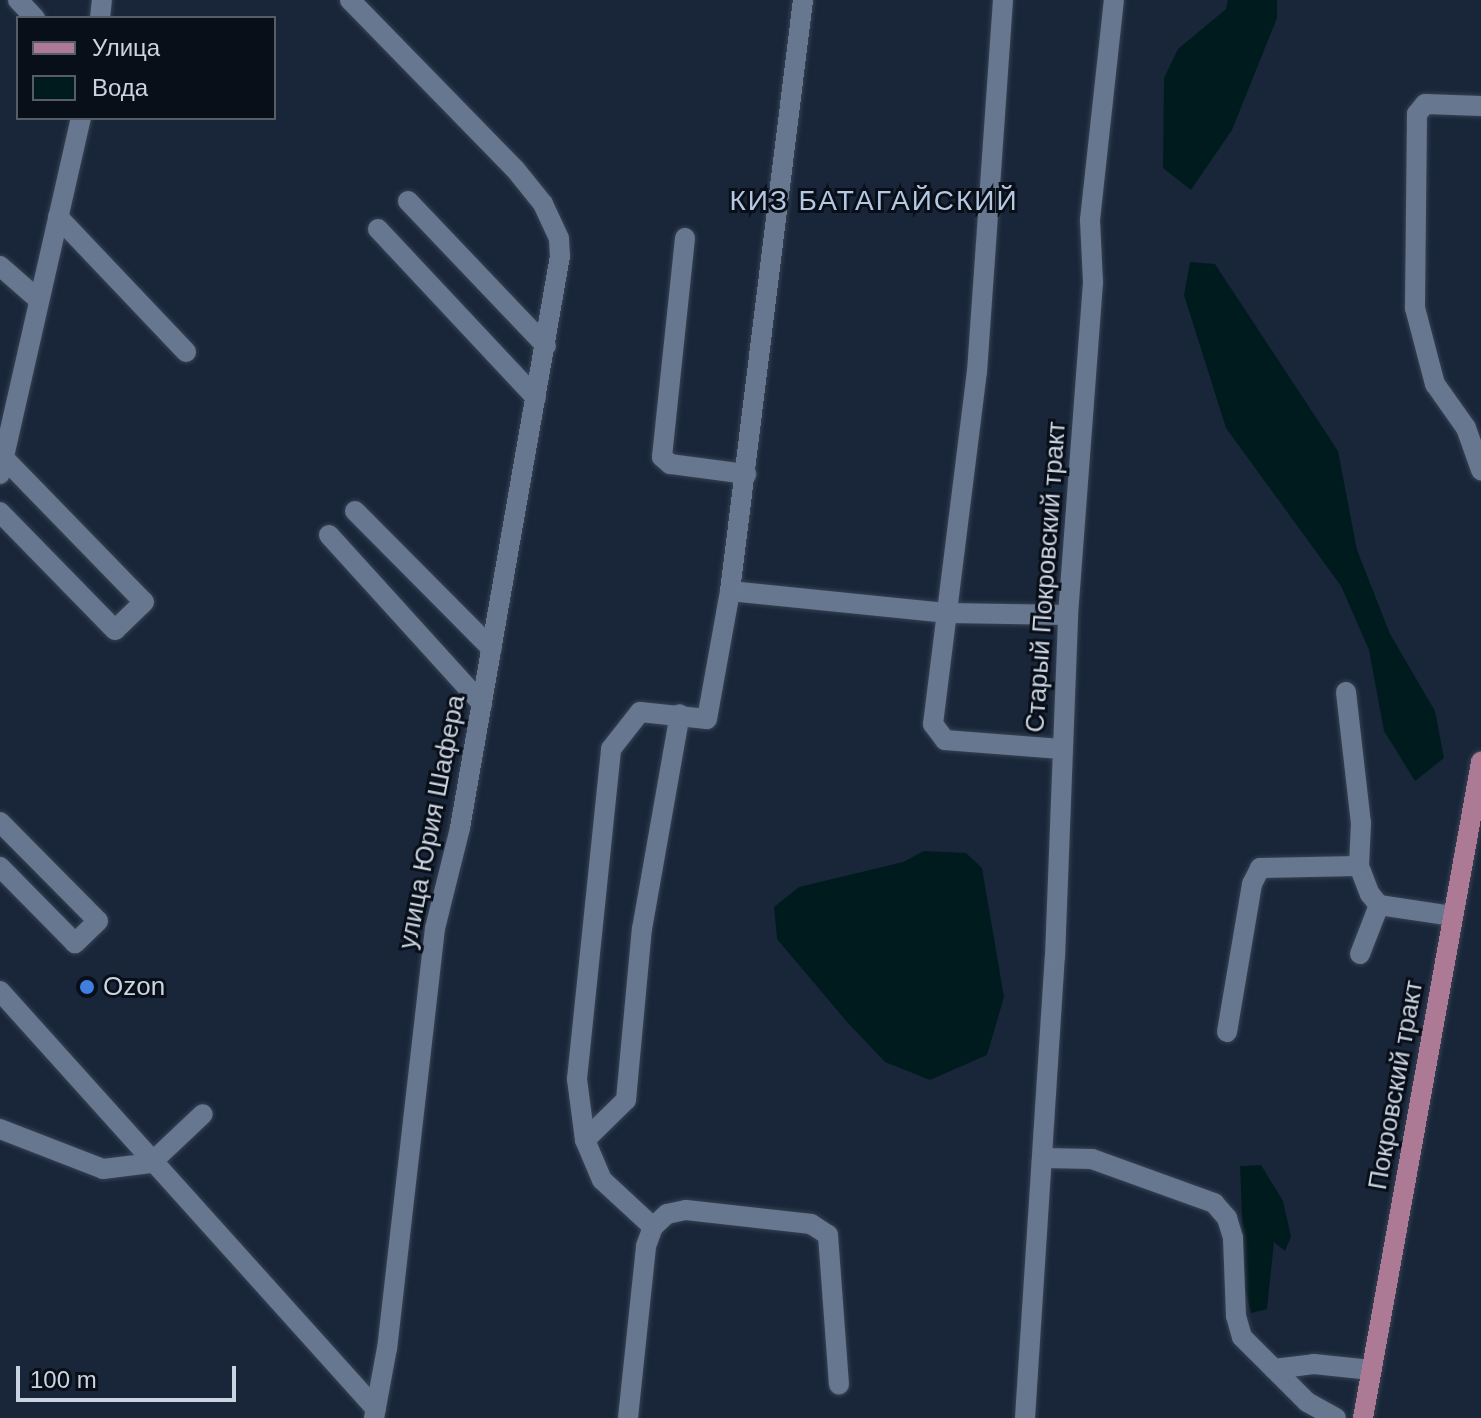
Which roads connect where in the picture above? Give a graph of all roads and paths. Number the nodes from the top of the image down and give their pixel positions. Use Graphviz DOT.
graph roads {
  1 [pos="18,0"];
  2 [pos="350,0"];
  3 [pos="803,0"];
  4 [pos="1003,0"];
  5 [pos="1114,0"];
  6 [pos="33,16"];
  7 [pos="1481,106"];
  8 [pos="81,120"];
  9 [pos="408,201"];
  10 [pos="58,217"];
  11 [pos="378,229"];
  12 [pos="685,238"];
  13 [pos="0,266"];
  14 [pos="39,300"];
  15 [pos="546,346"];
  16 [pos="186,352"];
  17 [pos="536,398"];
  18 [pos="1,461"];
  19 [pos="1481,470"];
  20 [pos="746,474"];
  21 [pos="355,511"];
  22 [pos="0,512"];
  23 [pos="329,535"];
  24 [pos="730,591"];
  25 [pos="948,613"];
  26 [pos="1068,615"];
  27 [pos="492,649"];
  28 [pos="1346,692"];
  29 [pos="482,704"];
  30 [pos="680,714"];
  31 [pos="1061,749"];
  32 [pos="1481,762"];
  33 [pos="0,822"];
  34 [pos="1359,866"];
  35 [pos="0,867"];
  36 [pos="1379,905"];
  37 [pos="1453,916"];
  38 [pos="1360,954"];
  39 [pos="0,991"];
  40 [pos="1227,1032"];
  41 [pos="203,1114"];
  42 [pos="0,1129"];
  43 [pos="585,1140"];
  44 [pos="1044,1158"];
  45 [pos="151,1163"];
  46 [pos="653,1227"];
  47 [pos="1274,1369"];
  48 [pos="1371,1370"];
  49 [pos="839,1385"];
  50 [pos="375,1413"];
  51 [pos="628,1418"];
  52 [pos="1025,1418"];
  53 [pos="1336,1418"];
  54 [pos="1363,1418"];
  1 -- 6 [label="street"];
  2 -- 15 [label="street, улица Юрия Шафера"];
  3 -- 20 [label="street"];
  4 -- 25 [label="street"];
  5 -- 26 [label="street, Старый Покровский тракт"];
  7 -- 19 [label="street"];
  8 -- 10 [label="street"];
  9 -- 15 [label="street"];
  10 -- 14 [label="street"];
  10 -- 16 [label="street"];
  11 -- 17 [label="street"];
  12 -- 20 [label="street"];
  13 -- 14 [label="street"];
  14 -- 18 [label="street"];
  15 -- 17 [label="street, улица Юрия Шафера"];
  17 -- 27 [label="street, улица Юрия Шафера"];
  18 -- 22 [label="street"];
  20 -- 24 [label="street"];
  21 -- 27 [label="street"];
  23 -- 29 [label="street"];
  24 -- 25 [label="street"];
  24 -- 30 [label="street"];
  25 -- 26 [label="street"];
  25 -- 31 [label="street"];
  26 -- 31 [label="street, Старый Покровский тракт"];
  27 -- 29 [label="street, улица Юрия Шафера"];
  28 -- 34 [label="street"];
  29 -- 50 [label="street, улица Юрия Шафера"];
  30 -- 43 [label="street"];
  30 -- 43 [label="street"];
  31 -- 44 [label="street, Старый Покровский тракт"];
  32 -- 37 [label="main road, Покровский тракт"];
  33 -- 35 [label="street"];
  34 -- 36 [label="street"];
  34 -- 40 [label="street"];
  36 -- 37 [label="street"];
  36 -- 38 [label="street"];
  37 -- 48 [label="main road, Покровский тракт"];
  39 -- 45 [label="street"];
  41 -- 45 [label="street"];
  42 -- 45 [label="street"];
  43 -- 46 [label="street"];
  44 -- 47 [label="street"];
  44 -- 52 [label="street, Старый Покровский тракт"];
  45 -- 50 [label="street"];
  46 -- 49 [label="street"];
  46 -- 51 [label="street"];
  47 -- 48 [label="street"];
  47 -- 53 [label="street"];
  48 -- 54 [label="main road, Покровский тракт"];
}
